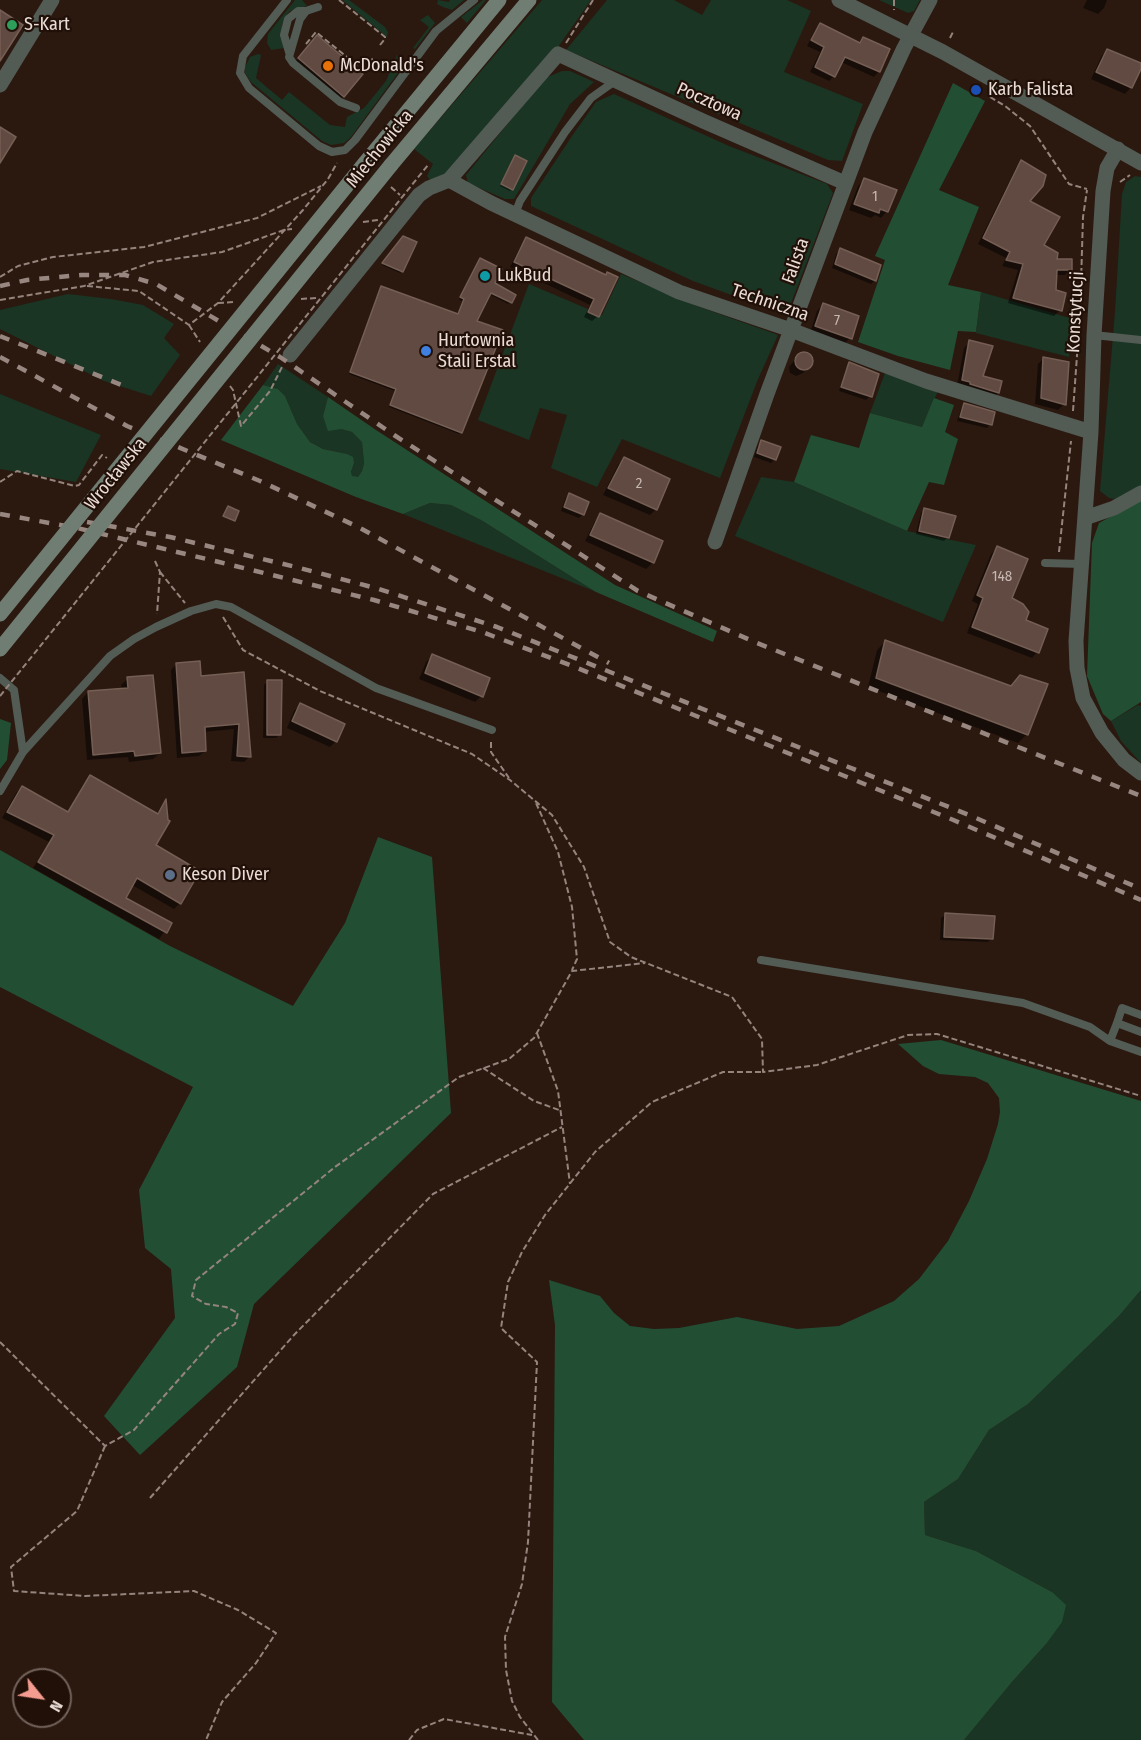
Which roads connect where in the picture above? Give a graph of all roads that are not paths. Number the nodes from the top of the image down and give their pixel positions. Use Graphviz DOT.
graph roads {
  1 [pos="52,0"];
  2 [pos="287,0"];
  3 [pos="474,0"];
  4 [pos="498,0"];
  5 [pos="529,0"];
  6 [pos="839,0"];
  7 [pos="930,0"];
  8 [pos="318,7"];
  9 [pos="911,36"];
  10 [pos="615,81"];
  11 [pos="0,85"];
  12 [pos="356,108"];
  13 [pos="1118,149"];
  14 [pos="1141,163"];
  15 [pos="449,180"];
  16 [pos="845,183"];
  17 [pos="515,214"];
  18 [pos="240,316"];
  19 [pos="263,323"];
  20 [pos="791,330"];
  21 [pos="1094,335"];
  22 [pos="1141,340"];
  23 [pos="286,361"];
  24 [pos="1091,432"];
  25 [pos="1141,493"];
  26 [pos="1085,518"];
  27 [pos="715,542"];
  28 [pos="1045,563"];
  29 [pos="1082,564"];
  30 [pos="0,614"];
  31 [pos="0,649"];
  32 [pos="0,678"];
  33 [pos="492,730"];
  34 [pos="23,752"];
  35 [pos="1141,773"];
  36 [pos="0,790"];
  37 [pos="761,960"];
  38 [pos="1141,1015"];
  39 [pos="1117,1023"];
  40 [pos="1141,1032"];
  41 [pos="1110,1041"];
  42 [pos="1141,1053"];
  1 -- 11 [label="street"];
  2 -- 3 [label="lane"];
  4 -- 18 [label="main road, Miechowicka, bridge"];
  5 -- 19 [label="main road, Miechowicka, bridge"];
  6 -- 9 [label="street"];
  7 -- 9 [label="street, Falista"];
  8 -- 12 [label="lane"];
  9 -- 13 [label="street"];
  9 -- 16 [label="street, Falista"];
  10 -- 15 [label="street, Pocztowa"];
  10 -- 16 [label="street, Pocztowa"];
  10 -- 17 [label="lane"];
  13 -- 14 [label="street"];
  13 -- 21 [label="street, Konstytucji"];
  15 -- 17 [label="street, Techniczna"];
  15 -- 23 [label="street"];
  16 -- 20 [label="street, Falista"];
  17 -- 20 [label="street, Techniczna"];
  18 -- 30 [label="main road, Wrocławska, bridge"];
  19 -- 31 [label="main road, Wrocławska, bridge"];
  20 -- 24 [label="street, Techniczna"];
  20 -- 27 [label="street, Falista"];
  21 -- 22 [label="lane"];
  21 -- 24 [label="street, Konstytucji"];
  24 -- 26 [label="street, Konstytucji"];
  25 -- 26 [label="street"];
  26 -- 29 [label="street, Konstytucji"];
  28 -- 29 [label="lane"];
  29 -- 35 [label="street, Konstytucji"];
  32 -- 34 [label="lane"];
  33 -- 34 [label="lane"];
  34 -- 36 [label="lane"];
  37 -- 41 [label="lane"];
  38 -- 39 [label="lane"];
  39 -- 40 [label="lane"];
  39 -- 41 [label="lane"];
  41 -- 42 [label="lane"];
}
